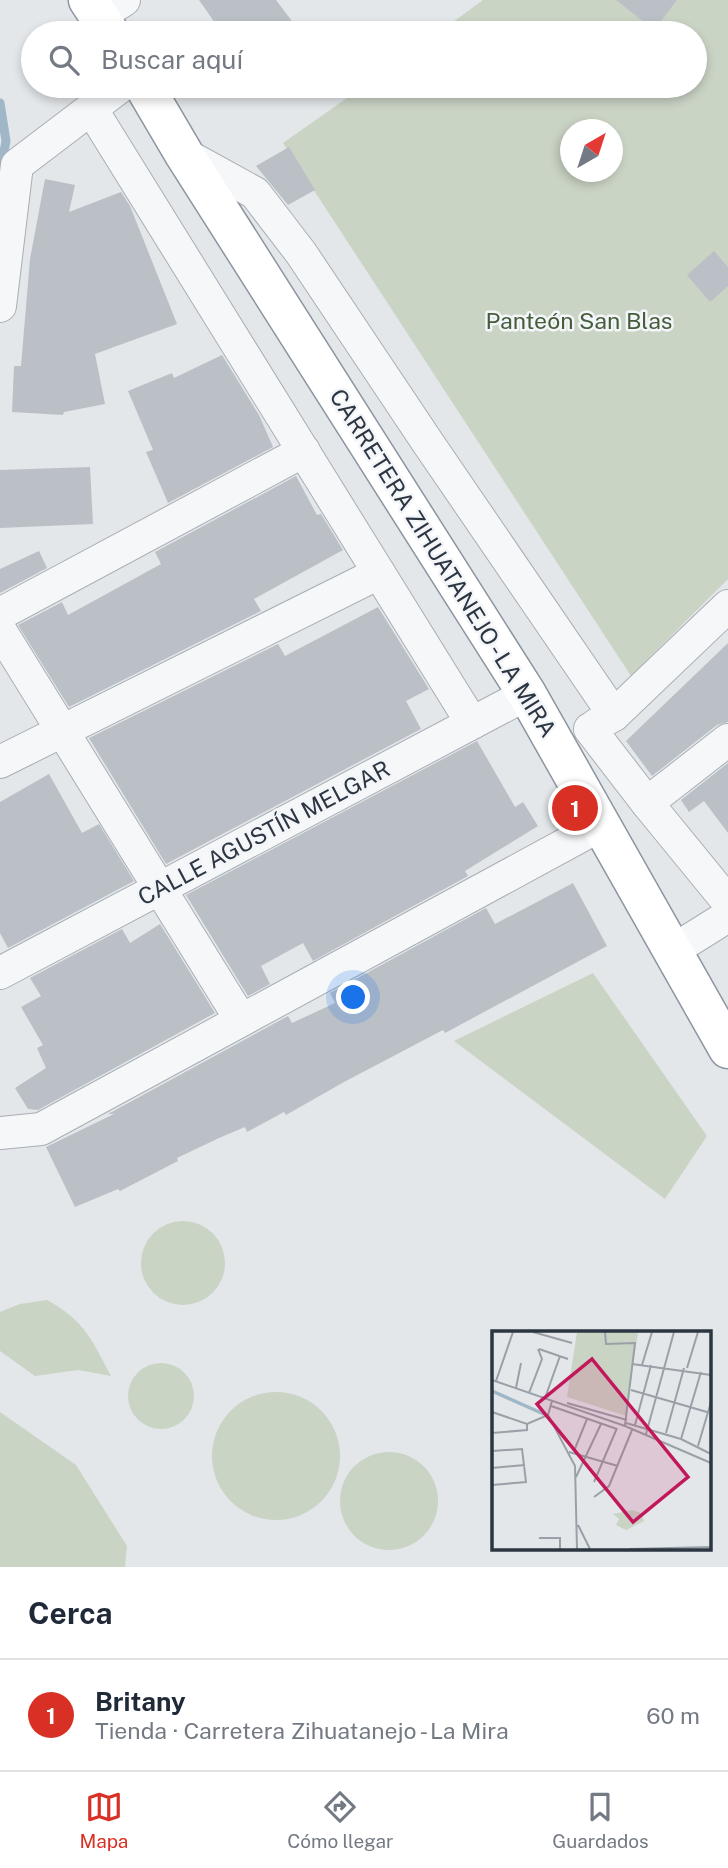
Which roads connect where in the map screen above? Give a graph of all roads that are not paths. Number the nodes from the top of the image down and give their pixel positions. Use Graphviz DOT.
graph roads {
  1 [pos="106,98"];
  2 [pos="151,98"];
  3 [pos="92,110"];
  4 [pos="184,154"];
  5 [pos="10,163"];
  6 [pos="0,306"];
  7 [pos="304,451"];
  8 [pos="379,573"];
  9 [pos="728,606"];
  10 [pos="0,614"];
  11 [pos="0,630"];
  12 [pos="527,694"];
  13 [pos="472,723"];
  14 [pos="587,730"];
  15 [pos="62,731"];
  16 [pos="728,740"];
  17 [pos="0,762"];
  18 [pos="647,803"];
  19 [pos="601,825"];
  20 [pos="159,888"];
  21 [pos="728,902"];
  22 [pos="728,916"];
  23 [pos="672,951"];
  24 [pos="0,973"];
  25 [pos="242,1020"];
  26 [pos="728,1049"];
  27 [pos="0,1133"];
  1 -- 3 [label="street"];
  2 -- 4 [label="highway, CARRETERA ZIHUATANEJO - LA MIRA"];
  3 -- 5 [label="street"];
  3 -- 7 [label="street"];
  4 -- 12 [label="highway, CARRETERA ZIHUATANEJO - LA MIRA"];
  4 -- 14 [label="street"];
  5 -- 6 [label="street"];
  7 -- 8 [label="street"];
  7 -- 10 [label="street"];
  8 -- 13 [label="street"];
  8 -- 15 [label="street"];
  9 -- 14 [label="street"];
  11 -- 15 [label="street"];
  12 -- 13 [label="street, CALLE AGUSTÍN MELGAR"];
  12 -- 14 [label="highway, CARRETERA ZIHUATANEJO - LA MIRA"];
  13 -- 20 [label="street, CALLE AGUSTÍN MELGAR"];
  14 -- 18 [label="street"];
  14 -- 19 [label="highway, CARRETERA ZIHUATANEJO - LA MIRA"];
  15 -- 17 [label="street"];
  15 -- 20 [label="street"];
  16 -- 18 [label="street"];
  18 -- 21 [label="street"];
  19 -- 23 [label="highway, CARRETERA ZIHUATANEJO - LA MIRA"];
  19 -- 25 [label="street"];
  20 -- 24 [label="street, CALLE AGUSTÍN MELGAR"];
  20 -- 25 [label="street"];
  22 -- 23 [label="street"];
  23 -- 26 [label="highway, CARRETERA ZIHUATANEJO - LA MIRA"];
  25 -- 27 [label="street"];
}
